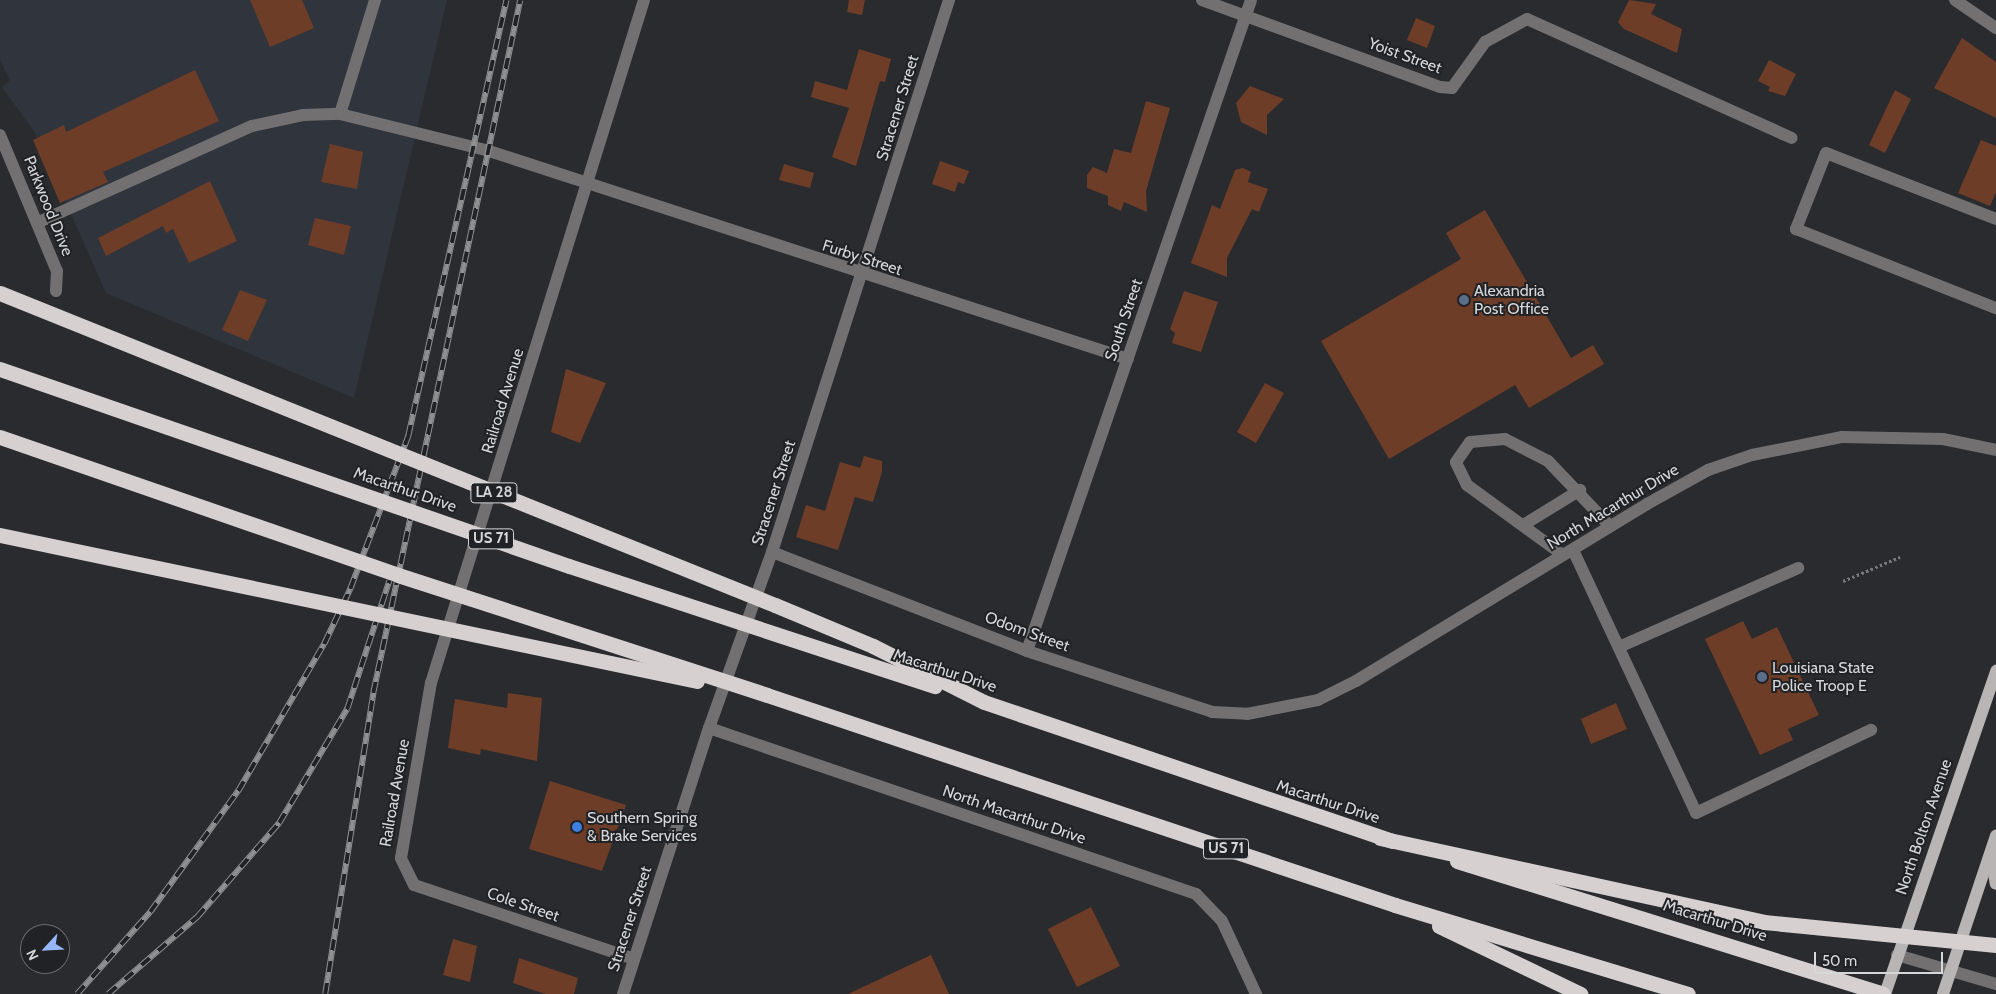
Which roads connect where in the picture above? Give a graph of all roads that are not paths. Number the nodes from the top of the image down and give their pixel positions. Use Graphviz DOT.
graph roads {
  1 [pos="375,0"];
  2 [pos="644,0"];
  3 [pos="949,0"];
  4 [pos="1202,0"];
  5 [pos="1251,0"];
  6 [pos="1955,0"];
  7 [pos="1247,14"];
  8 [pos="1996,28"];
  9 [pos="340,114"];
  10 [pos="0,135"];
  11 [pos="1792,138"];
  12 [pos="588,185"];
  13 [pos="1996,219"];
  14 [pos="39,222"];
  15 [pos="862,276"];
  16 [pos="56,291"];
  17 [pos="0,293"];
  18 [pos="1996,308"];
  19 [pos="1128,359"];
  20 [pos="0,369"];
  21 [pos="0,437"];
  22 [pos="1996,450"];
  23 [pos="1580,490"];
  24 [pos="1525,524"];
  25 [pos="1610,526"];
  26 [pos="0,535"];
  27 [pos="0,542"];
  28 [pos="43,545"];
  29 [pos="772,552"];
  30 [pos="1568,552"];
  31 [pos="1798,568"];
  32 [pos="1619,647"];
  33 [pos="1027,651"];
  34 [pos="1996,671"];
  35 [pos="767,695"];
  36 [pos="984,702"];
  37 [pos="1277,709"];
  38 [pos="709,728"];
  39 [pos="1871,730"];
  40 [pos="1996,836"];
  41 [pos="1380,838"];
  42 [pos="1991,851"];
  43 [pos="407,874"];
  44 [pos="1996,884"];
  45 [pos="1395,905"];
  46 [pos="1996,945"];
  47 [pos="1897,955"];
  48 [pos="634,959"];
  49 [pos="1952,969"];
  50 [pos="1996,984"];
  51 [pos="623,994"];
  52 [pos="1256,994"];
  53 [pos="1580,994"];
  54 [pos="1688,994"];
  55 [pos="1884,994"];
  56 [pos="1943,994"];
  1 -- 9 [label="street"];
  2 -- 12 [label="street, Railroad Avenue"];
  3 -- 15 [label="street, Stracener Street"];
  4 -- 7 [label="street, Yoist Street"];
  5 -- 7 [label="street, South Street"];
  6 -- 8 [label="street"];
  7 -- 11 [label="street, Yoist Street"];
  7 -- 19 [label="street, South Street"];
  9 -- 12 [label="street, Furby Street"];
  9 -- 14 [label="street, Furby Street"];
  10 -- 14 [label="street, Parkwood Drive"];
  12 -- 15 [label="street, Furby Street"];
  12 -- 43 [label="street, Railroad Avenue"];
  13 -- 18 [label="street"];
  14 -- 16 [label="street, Parkwood Drive"];
  15 -- 19 [label="street, Furby Street"];
  15 -- 29 [label="street, Stracener Street"];
  17 -- 36 [label="highway, LA 28, bridge"];
  19 -- 33 [label="street, South Street"];
  20 -- 36 [label="highway, Macarthur Drive / US 71, bridge"];
  21 -- 35 [label="highway, US 71, bridge"];
  22 -- 25 [label="street, North Macarthur Drive"];
  23 -- 24 [label="street"];
  23 -- 24 [label="street"];
  23 -- 25 [label="street"];
  24 -- 30 [label="street"];
  25 -- 30 [label="street, North Macarthur Drive"];
  26 -- 28 [label="highway, bridge"];
  27 -- 28 [label="highway, bridge"];
  28 -- 35 [label="highway, bridge"];
  29 -- 33 [label="street, Odom Street"];
  29 -- 38 [label="street, Stracener Street"];
  30 -- 32 [label="street"];
  30 -- 37 [label="street, North Macarthur Drive"];
  31 -- 32 [label="street"];
  32 -- 39 [label="street"];
  33 -- 37 [label="street, Odom Street"];
  34 -- 47 [label="main road, North Bolton Avenue"];
  35 -- 45 [label="highway, US 71"];
  36 -- 41 [label="highway, Macarthur Drive / US 71"];
  38 -- 48 [label="street, Stracener Street"];
  38 -- 52 [label="street, North Macarthur Drive"];
  40 -- 42 [label="main road"];
  41 -- 46 [label="highway, bridge"];
  41 -- 55 [label="highway, Macarthur Drive / US 71, bridge"];
  42 -- 44 [label="main road"];
  42 -- 49 [label="main road"];
  43 -- 48 [label="street, Cole Street"];
  45 -- 53 [label="highway"];
  45 -- 54 [label="highway, US 71"];
  47 -- 49 [label="street"];
  47 -- 55 [label="main road, North Bolton Avenue"];
  48 -- 51 [label="street, Stracener Street"];
  49 -- 50 [label="street"];
  49 -- 56 [label="main road"];
}
